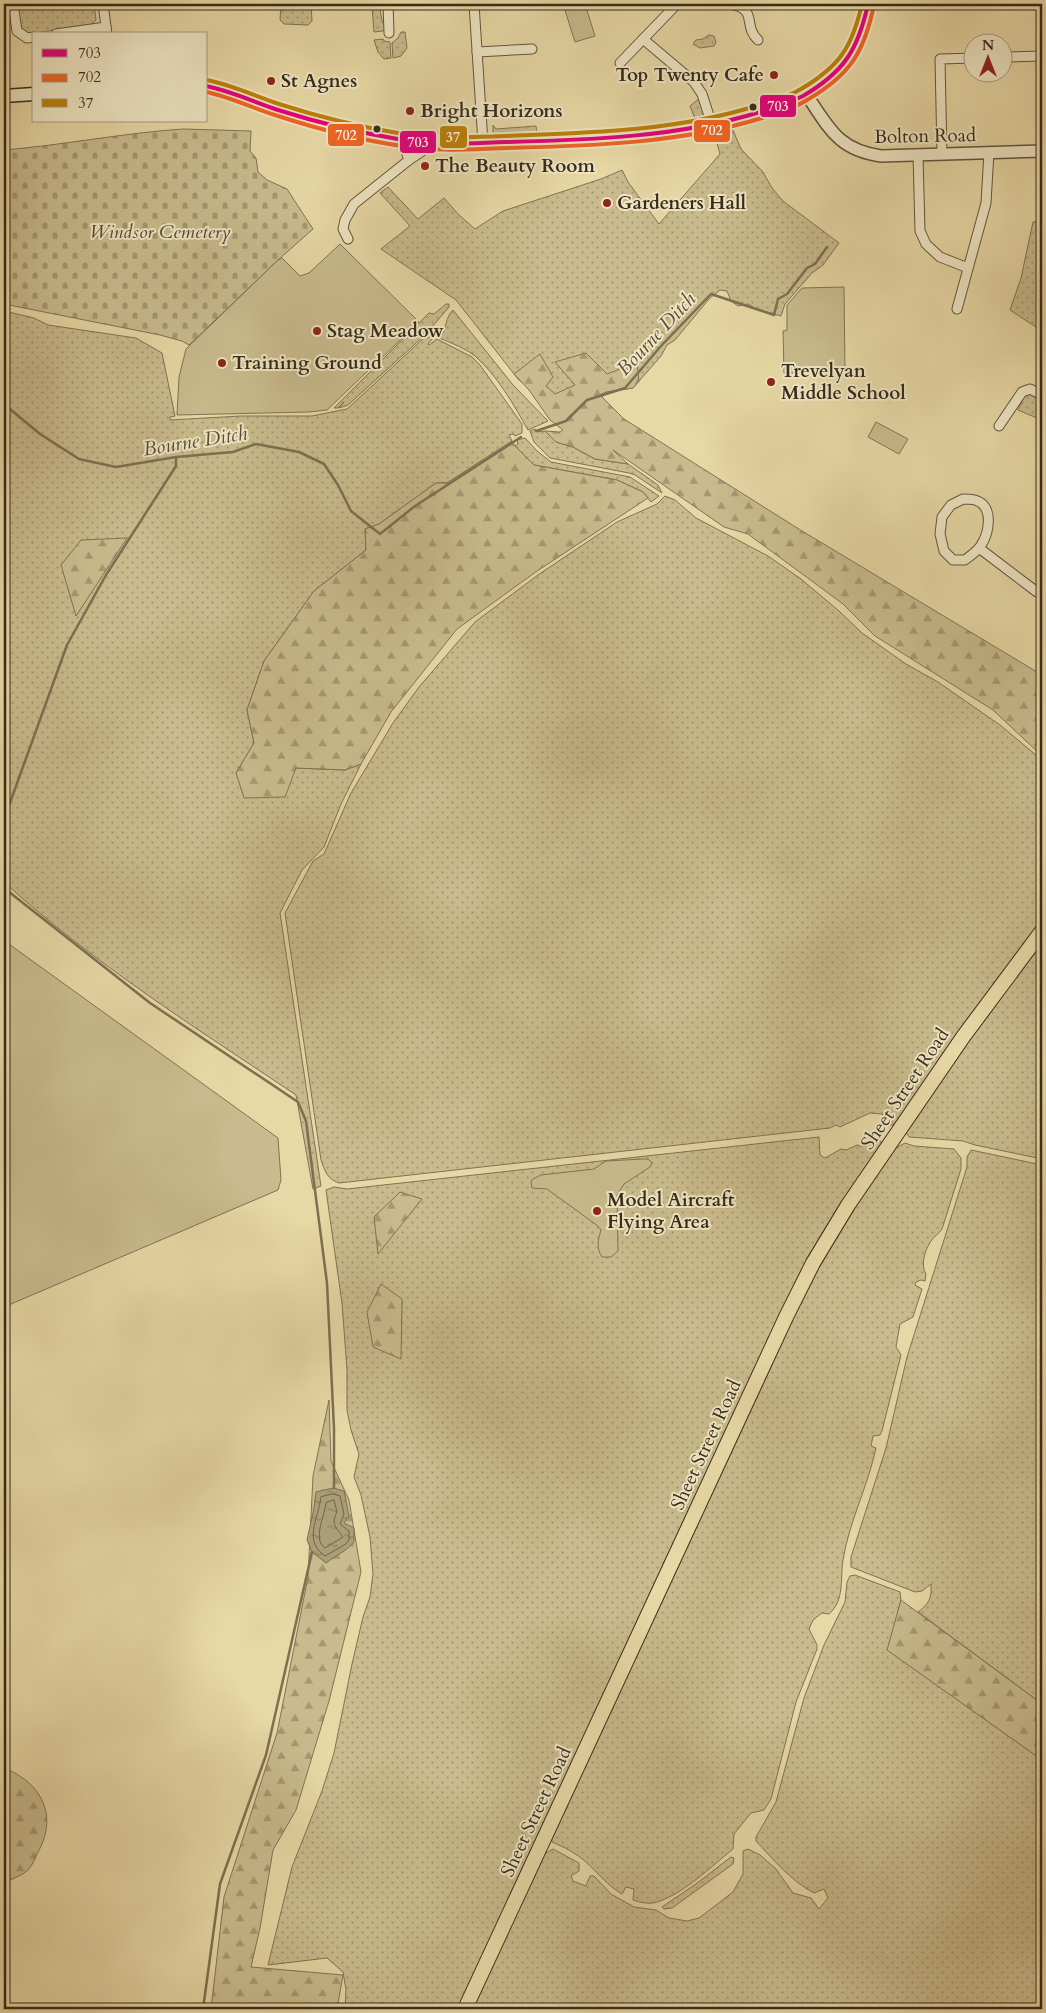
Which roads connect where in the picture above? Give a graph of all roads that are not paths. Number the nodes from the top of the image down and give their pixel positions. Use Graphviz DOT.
graph roads {
  1 [pos="13,4"];
  2 [pos="103,4"];
  3 [pos="388,4"];
  4 [pos="474,4"];
  5 [pos="678,4"];
  6 [pos="730,4"];
  7 [pos="868,4"];
  8 [pos="106,30"];
  9 [pos="81,32"];
  10 [pos="390,33"];
  11 [pos="32,37"];
  12 [pos="643,39"];
  13 [pos="758,40"];
  14 [pos="532,49"];
  15 [pos="477,52"];
  16 [pos="1042,56"];
  17 [pos="1014,57"];
  18 [pos="964,58"];
  19 [pos="620,63"];
  20 [pos="208,86"];
  21 [pos="32,94"];
  22 [pos="806,94"];
  23 [pos="4,96"];
  24 [pos="712,125"];
  25 [pos="402,140"];
  26 [pos="429,143"];
  27 [pos="483,143"];
  28 [pos="1042,151"];
  29 [pos="989,152"];
  30 [pos="942,154"];
  31 [pos="918,155"];
  32 [pos="409,160"];
  33 [pos="348,238"];
  34 [pos="968,268"];
  35 [pos="957,310"];
  36 [pos="1042,394"];
  37 [pos="999,426"];
  38 [pos="979,548"];
  39 [pos="1042,594"];
  40 [pos="1042,931"];
  41 [pos="466,2009"];
  1 -- 11 [label="street"];
  2 -- 8 [label="street"];
  3 -- 10 [label="street"];
  4 -- 15 [label="street"];
  5 -- 12 [label="street"];
  6 -- 13 [label="street"];
  7 -- 22 [label="main road"];
  8 -- 9 [label="street"];
  12 -- 19 [label="street"];
  12 -- 24 [label="street"];
  14 -- 15 [label="street"];
  15 -- 27 [label="street"];
  16 -- 17 [label="street"];
  18 -- 30 [label="street"];
  20 -- 25 [label="main road"];
  21 -- 23 [label="main road"];
  22 -- 24 [label="main road"];
  22 -- 31 [label="street, Bolton Road"];
  24 -- 27 [label="main road"];
  25 -- 26 [label="main road"];
  25 -- 32 [label="street"];
  26 -- 27 [label="main road"];
  26 -- 32 [label="street"];
  28 -- 29 [label="street, Bolton Road"];
  29 -- 30 [label="street, Bolton Road"];
  29 -- 34 [label="street"];
  30 -- 31 [label="street, Bolton Road"];
  31 -- 34 [label="street"];
  32 -- 33 [label="street"];
  34 -- 35 [label="street"];
  36 -- 37 [label="street"];
  38 -- 38 [label="street"];
  38 -- 39 [label="street"];
  40 -- 41 [label="main road, Sheet Street Road"];
}
